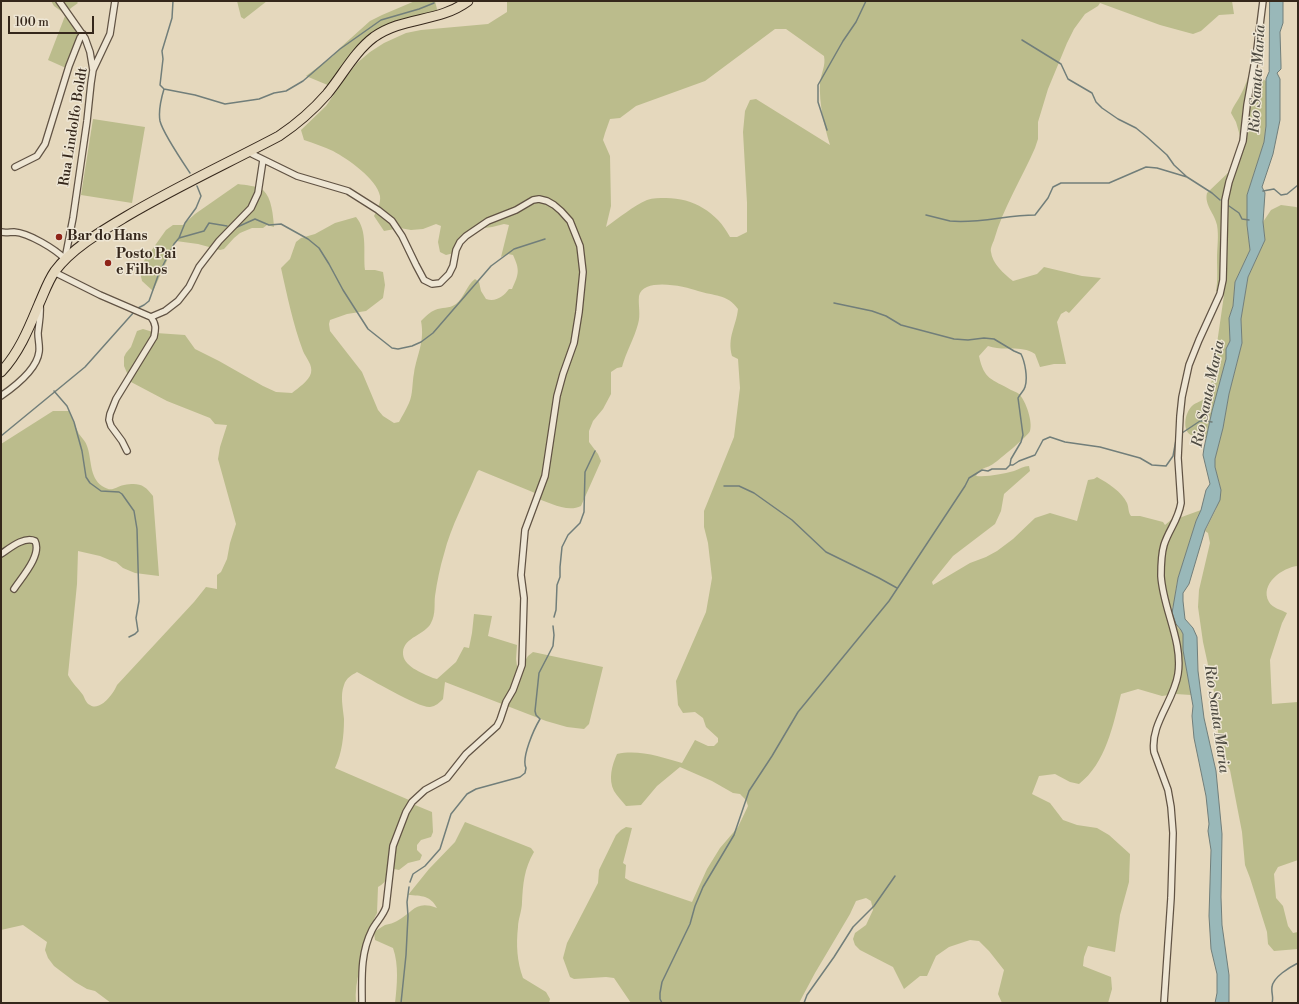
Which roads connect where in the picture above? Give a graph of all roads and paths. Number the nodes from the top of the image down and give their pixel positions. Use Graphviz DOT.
graph roads {
  1 [pos="58,1"];
  2 [pos="115,1"];
  3 [pos="468,1"];
  4 [pos="1263,1"];
  5 [pos="83,34"];
  6 [pos="93,70"];
  7 [pos="248,152"];
  8 [pos="263,160"];
  9 [pos="15,167"];
  10 [pos="1,232"];
  11 [pos="65,259"];
  12 [pos="54,272"];
  13 [pos="39,303"];
  14 [pos="151,316"];
  15 [pos="1,372"];
  16 [pos="1,396"];
  17 [pos="127,451"];
  18 [pos="1,554"];
  19 [pos="14,589"];
  20 [pos="362,1003"];
  21 [pos="1164,1003"];
  1 -- 5 [label="street"];
  2 -- 6 [label="street, Rua Lindolfo Boldt"];
  3 -- 7 [label="main road"];
  4 -- 21 [label="street"];
  5 -- 6 [label="street"];
  5 -- 9 [label="street"];
  6 -- 11 [label="street, Rua Lindolfo Boldt"];
  7 -- 8 [label="street"];
  7 -- 11 [label="main road"];
  8 -- 14 [label="street"];
  8 -- 20 [label="street"];
  10 -- 11 [label="street"];
  11 -- 12 [label="main road"];
  12 -- 13 [label="main road"];
  12 -- 14 [label="street"];
  13 -- 15 [label="main road"];
  13 -- 16 [label="street"];
  14 -- 17 [label="street"];
  18 -- 19 [label="street"];
}
